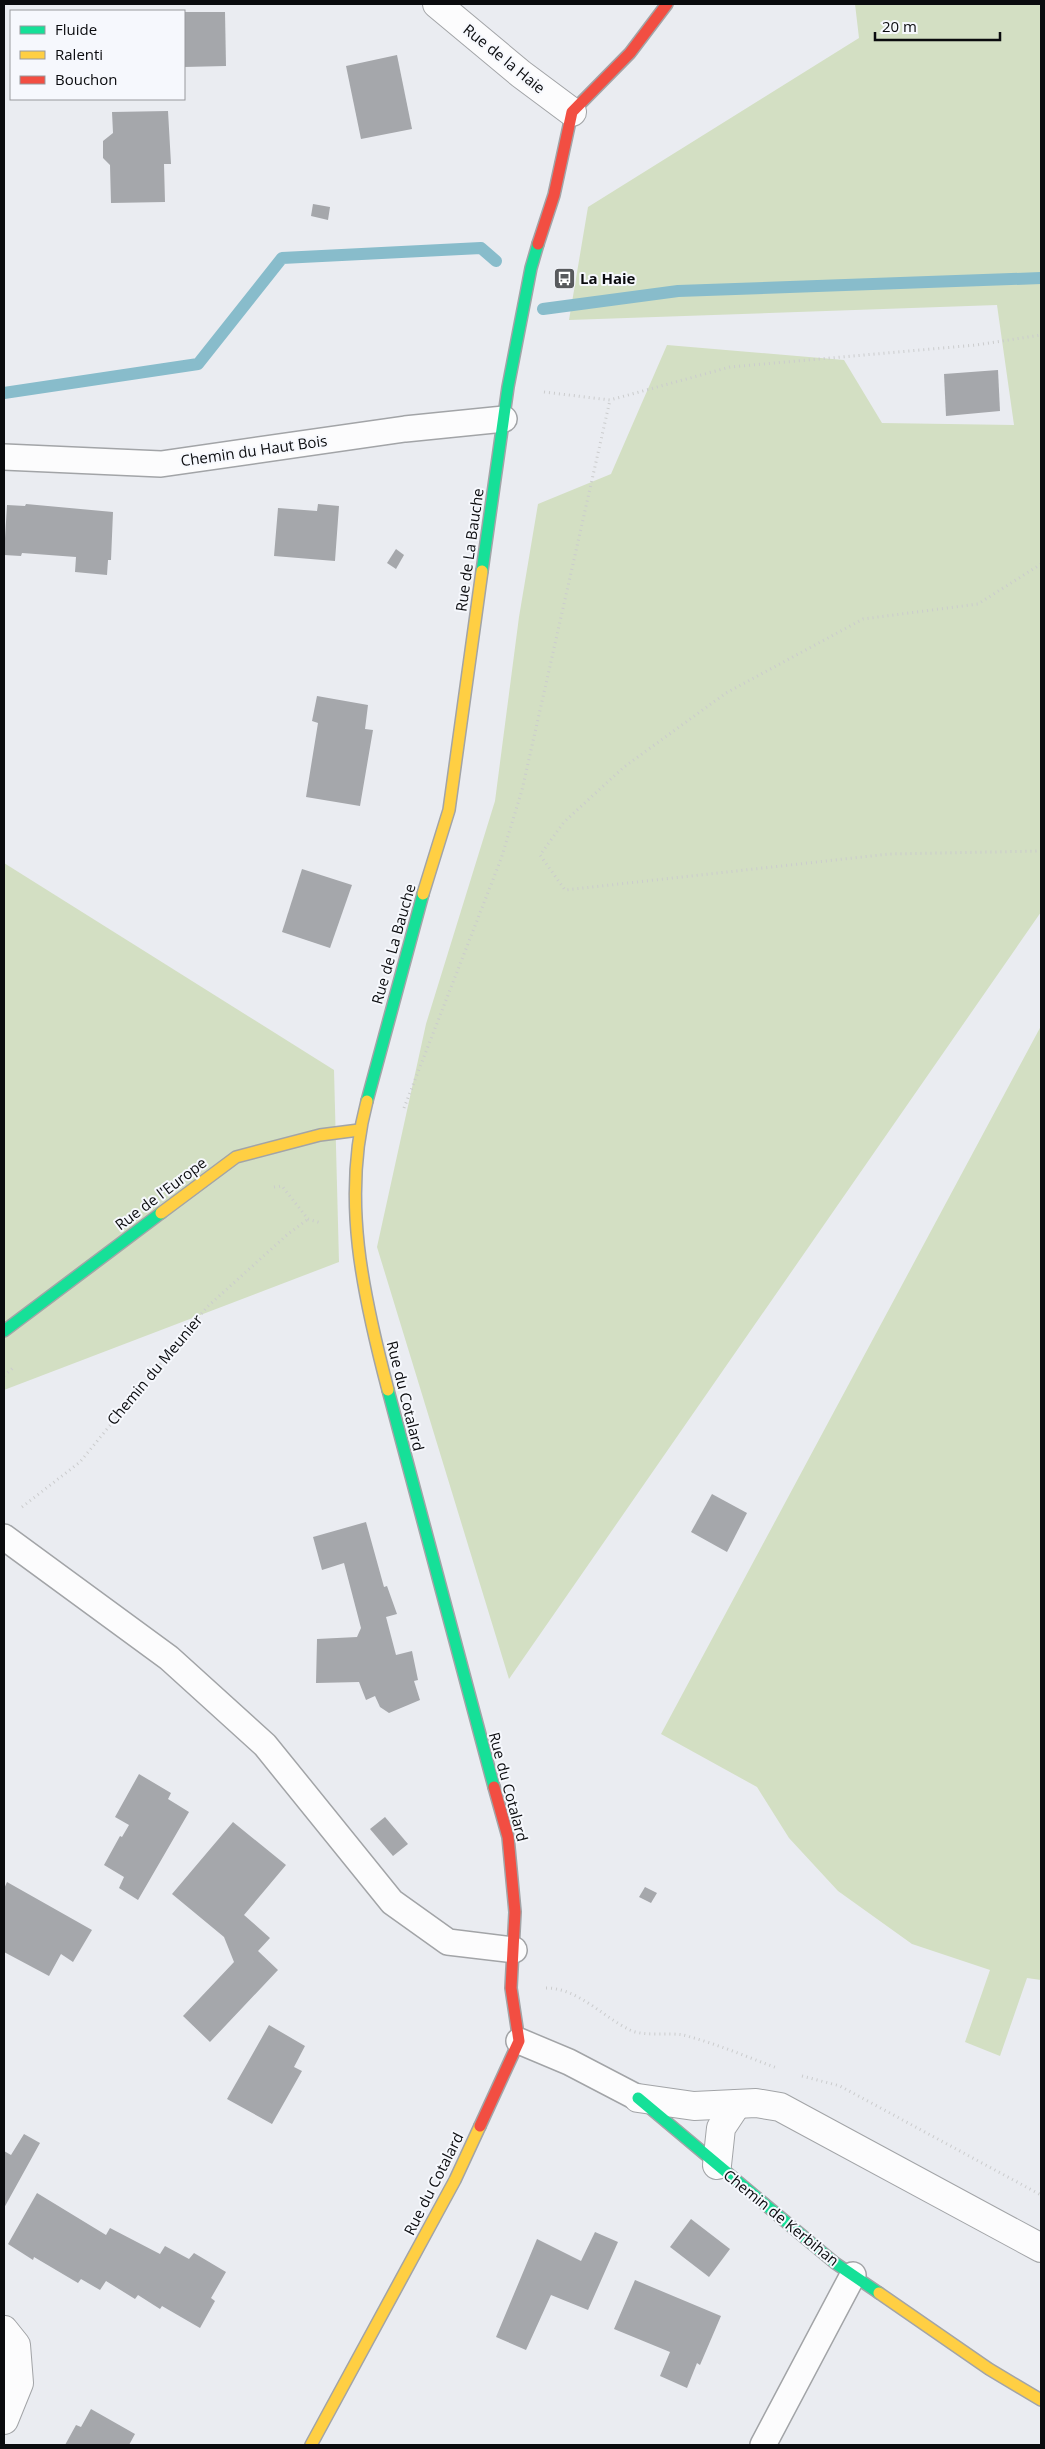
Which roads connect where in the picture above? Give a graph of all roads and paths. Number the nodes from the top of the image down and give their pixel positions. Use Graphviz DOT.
graph roads {
  1 [pos="437,4"];
  2 [pos="667,4"];
  3 [pos="572,112"];
  4 [pos="1041,335"];
  5 [pos="508,387"];
  6 [pos="610,400"];
  7 [pos="504,419"];
  8 [pos="4,457"];
  9 [pos="1041,564"];
  10 [pos="1041,851"];
  11 [pos="402,1115"];
  12 [pos="359,1130"];
  13 [pos="282,1186"];
  14 [pos="308,1219"];
  15 [pos="357,1234"];
  16 [pos="4,1331"];
  17 [pos="19,1510"];
  18 [pos="4,1537"];
  19 [pos="514,1950"];
  20 [pos="519,2041"];
  21 [pos="638,2098"];
  22 [pos="737,2104"];
  23 [pos="717,2165"];
  24 [pos="1041,2248"];
  25 [pos="853,2275"];
  26 [pos="4,2330"];
  27 [pos="1041,2400"];
  28 [pos="4,2420"];
  29 [pos="311,2445"];
  30 [pos="763,2445"];
  1 -- 3 [label="street, Rue de la Haie"];
  2 -- 3 [label="street"];
  3 -- 5 [label="street, Rue de La Bauche"];
  4 -- 6 [label="path"];
  5 -- 6 [label="path"];
  5 -- 7 [label="street, Rue de La Bauche"];
  6 -- 11 [label="path"];
  7 -- 8 [label="lane, Chemin du Haut Bois"];
  7 -- 12 [label="street, Rue de La Bauche"];
  9 -- 10 [label="path"];
  12 -- 15 [label="street, Rue du Cotalard"];
  12 -- 16 [label="street, Rue de l'Europe"];
  13 -- 14 [label="path"];
  14 -- 15 [label="path"];
  14 -- 17 [label="path, Chemin du Meunier"];
  15 -- 19 [label="street, Rue du Cotalard"];
  18 -- 19 [label="lane"];
  19 -- 20 [label="street, Rue du Cotalard"];
  20 -- 21 [label="lane, Chemin de Kerbihan"];
  20 -- 29 [label="street, Rue du Cotalard"];
  21 -- 22 [label="street"];
  21 -- 23 [label="street, Chemin de Kerbihan"];
  22 -- 23 [label="street"];
  22 -- 24 [label="street"];
  23 -- 25 [label="street, Chemin de Kerbihan"];
  25 -- 27 [label="street, Chemin de Kerbihan"];
  25 -- 30 [label="lane"];
  26 -- 28 [label="street"];
}
